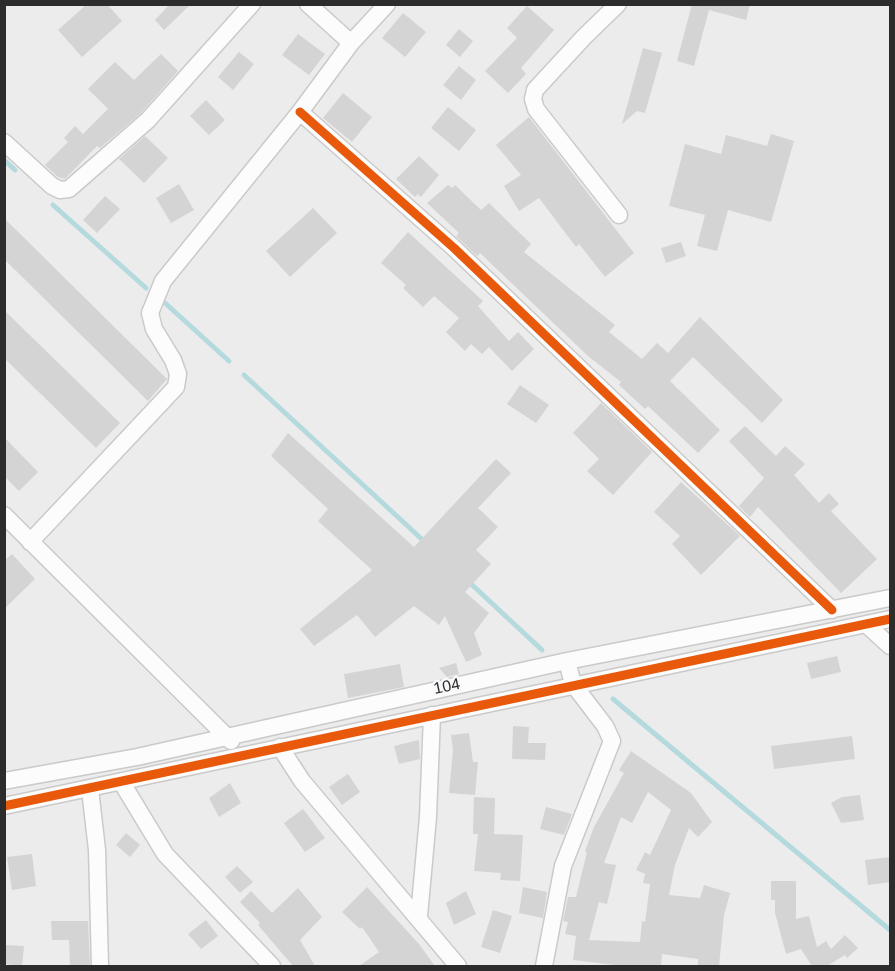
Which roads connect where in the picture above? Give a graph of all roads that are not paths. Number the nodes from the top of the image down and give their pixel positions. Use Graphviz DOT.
graph roads {
  1 [pos="252,4"];
  2 [pos="308,4"];
  3 [pos="387,4"];
  4 [pos="618,4"];
  5 [pos="351,42"];
  6 [pos="300,112"];
  7 [pos="4,142"];
  8 [pos="619,214"];
  9 [pos="4,515"];
  10 [pos="30,542"];
  11 [pos="891,597"];
  12 [pos="832,610"];
  13 [pos="891,619"];
  14 [pos="866,624"];
  15 [pos="891,646"];
  16 [pos="567,661"];
  17 [pos="573,684"];
  18 [pos="432,716"];
  19 [pos="225,736"];
  20 [pos="280,747"];
  21 [pos="247,753"];
  22 [pos="4,781"];
  23 [pos="122,783"];
  24 [pos="90,789"];
  25 [pos="4,806"];
  26 [pos="418,916"];
  27 [pos="100,966"];
  28 [pos="272,966"];
  29 [pos="458,966"];
  30 [pos="544,966"];
  1 -- 7 [label="street"];
  2 -- 5 [label="street"];
  3 -- 5 [label="street"];
  4 -- 8 [label="street"];
  5 -- 6 [label="street"];
  6 -- 10 [label="street"];
  6 -- 12 [label="street"];
  9 -- 10 [label="street"];
  10 -- 19 [label="street"];
  11 -- 12 [label="street, 104"];
  12 -- 16 [label="street, 104"];
  13 -- 14 [label="street"];
  14 -- 15 [label="street"];
  14 -- 17 [label="street"];
  16 -- 17 [label="street"];
  16 -- 19 [label="street, 104"];
  17 -- 18 [label="street"];
  17 -- 30 [label="street"];
  18 -- 20 [label="street"];
  18 -- 26 [label="street"];
  19 -- 21 [label="street"];
  19 -- 22 [label="street, 104"];
  20 -- 21 [label="street"];
  20 -- 26 [label="street"];
  21 -- 23 [label="street"];
  23 -- 24 [label="street"];
  23 -- 28 [label="street"];
  24 -- 25 [label="street"];
  24 -- 27 [label="street"];
  26 -- 29 [label="street"];
}
